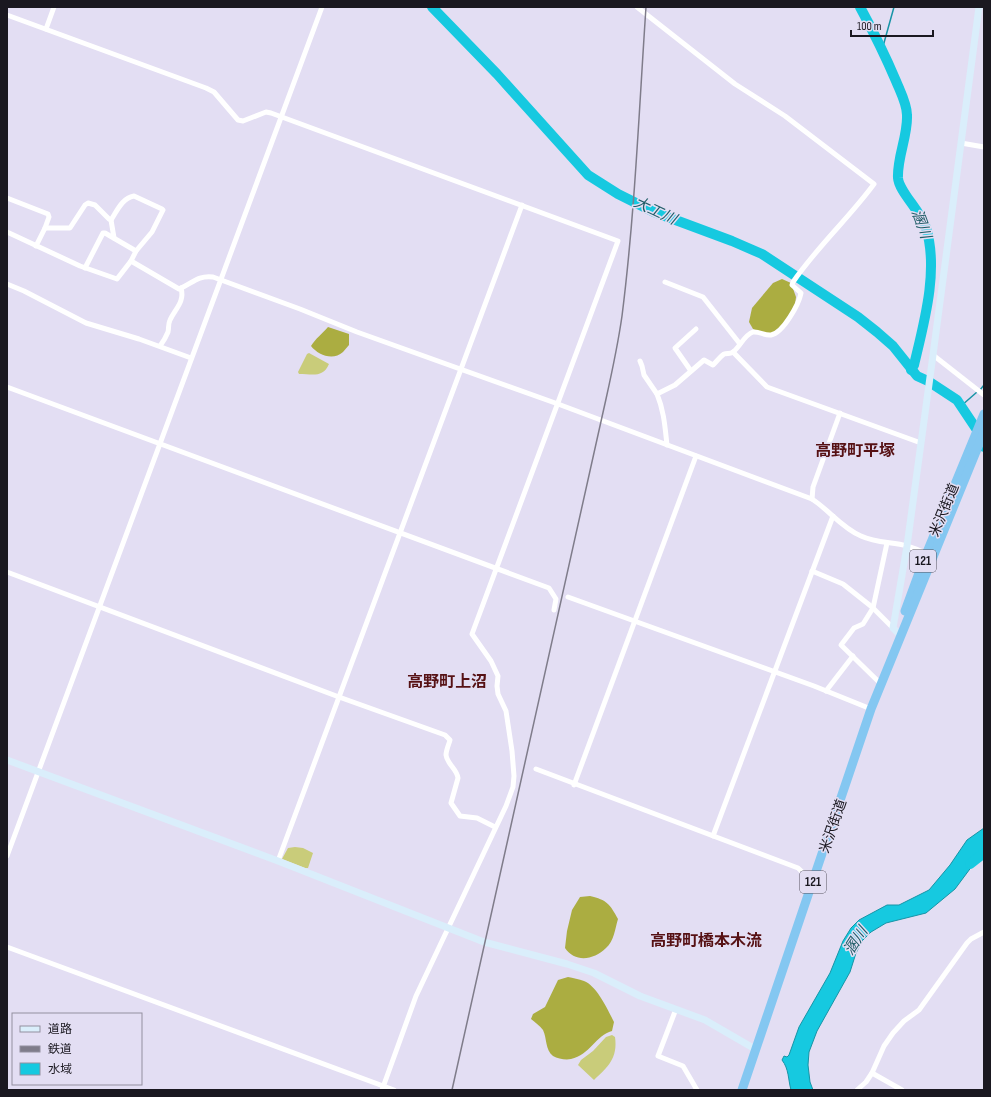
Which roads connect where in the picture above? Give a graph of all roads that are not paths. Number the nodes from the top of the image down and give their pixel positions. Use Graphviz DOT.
graph roads {
  1 [pos="54,7"];
  2 [pos="322,7"];
  3 [pos="637,7"];
  4 [pos="979,7"];
  5 [pos="7,15"];
  6 [pos="46,29"];
  7 [pos="281,117"];
  8 [pos="961,143"];
  9 [pos="984,147"];
  10 [pos="7,198"];
  11 [pos="522,205"];
  12 [pos="111,220"];
  13 [pos="45,228"];
  14 [pos="7,232"];
  15 [pos="114,238"];
  16 [pos="36,246"];
  17 [pos="136,251"];
  18 [pos="131,261"];
  19 [pos="85,268"];
  20 [pos="221,280"];
  21 [pos="665,282"];
  22 [pos="7,284"];
  23 [pos="181,288"];
  24 [pos="696,329"];
  25 [pos="740,344"];
  26 [pos="160,346"];
  27 [pos="733,352"];
  28 [pos="933,355"];
  29 [pos="192,358"];
  30 [pos="640,361"];
  31 [pos="462,369"];
  32 [pos="691,371"];
  33 [pos="7,387"];
  34 [pos="657,394"];
  35 [pos="984,395"];
  36 [pos="558,404"];
  37 [pos="840,413"];
  38 [pos="984,414"];
  39 [pos="984,432"];
  40 [pos="921,443"];
  41 [pos="161,444"];
  42 [pos="667,445"];
  43 [pos="972,451"];
  44 [pos="696,456"];
  45 [pos="812,499"];
  46 [pos="833,516"];
  47 [pos="400,533"];
  48 [pos="887,543"];
  49 [pos="907,546"];
  50 [pos="930,555"];
  51 [pos="497,569"];
  52 [pos="812,571"];
  53 [pos="7,572"];
  54 [pos="568,597"];
  55 [pos="99,607"];
  56 [pos="873,608"];
  57 [pos="554,610"];
  58 [pos="635,622"];
  59 [pos="898,632"];
  60 [pos="853,656"];
  61 [pos="775,672"];
  62 [pos="882,685"];
  63 [pos="826,691"];
  64 [pos="339,697"];
  65 [pos="872,709"];
  66 [pos="7,760"];
  67 [pos="536,770"];
  68 [pos="38,772"];
  69 [pos="574,785"];
  70 [pos="495,827"];
  71 [pos="713,836"];
  72 [pos="7,856"];
  73 [pos="278,861"];
  74 [pos="813,882"];
  75 [pos="448,928"];
  76 [pos="984,932"];
  77 [pos="7,947"];
  78 [pos="676,1009"];
  79 [pos="755,1049"];
  80 [pos="872,1073"];
  81 [pos="382,1088"];
  82 [pos="394,1090"];
  83 [pos="697,1090"];
  84 [pos="742,1090"];
  85 [pos="857,1090"];
  86 [pos="902,1090"];
  1 -- 6 [label="street"];
  2 -- 7 [label="street"];
  3 -- 25 [label="street"];
  4 -- 8 [label="street"];
  5 -- 6 [label="street"];
  6 -- 7 [label="street"];
  7 -- 11 [label="street"];
  7 -- 20 [label="street"];
  8 -- 9 [label="street"];
  8 -- 28 [label="street"];
  10 -- 13 [label="street"];
  11 -- 31 [label="street"];
  11 -- 36 [label="street"];
  12 -- 13 [label="street"];
  12 -- 15 [label="street"];
  12 -- 17 [label="street"];
  13 -- 16 [label="street"];
  14 -- 16 [label="street"];
  15 -- 17 [label="street"];
  15 -- 19 [label="street"];
  16 -- 19 [label="street"];
  17 -- 18 [label="street"];
  18 -- 19 [label="street"];
  18 -- 23 [label="street"];
  20 -- 23 [label="street"];
  20 -- 29 [label="street"];
  20 -- 31 [label="street"];
  21 -- 25 [label="street"];
  22 -- 26 [label="street"];
  23 -- 26 [label="street"];
  24 -- 32 [label="street"];
  25 -- 27 [label="street"];
  26 -- 29 [label="street"];
  27 -- 32 [label="street"];
  27 -- 37 [label="street"];
  28 -- 35 [label="street"];
  28 -- 40 [label="street"];
  29 -- 41 [label="street"];
  30 -- 34 [label="street"];
  31 -- 36 [label="street"];
  31 -- 47 [label="street"];
  32 -- 34 [label="street"];
  33 -- 41 [label="street"];
  34 -- 42 [label="street"];
  36 -- 42 [label="street"];
  36 -- 51 [label="street"];
  37 -- 40 [label="street"];
  37 -- 45 [label="street"];
  38 -- 43 [label="highway, 米沢街道 / 121"];
  39 -- 43 [label="highway, 米沢街道 / 121"];
  40 -- 49 [label="street"];
  41 -- 47 [label="street"];
  41 -- 55 [label="street"];
  42 -- 44 [label="street"];
  43 -- 50 [label="highway, 米沢街道 / 121"];
  44 -- 45 [label="street"];
  44 -- 58 [label="street"];
  45 -- 46 [label="street"];
  46 -- 48 [label="street"];
  46 -- 52 [label="street"];
  47 -- 51 [label="street"];
  47 -- 64 [label="street"];
  48 -- 49 [label="street"];
  48 -- 56 [label="street"];
  49 -- 50 [label="street"];
  49 -- 59 [label="street"];
  50 -- 59 [label="highway, 米沢街道 / 121"];
  51 -- 57 [label="street"];
  51 -- 70 [label="street"];
  52 -- 56 [label="street"];
  52 -- 61 [label="street"];
  53 -- 55 [label="street"];
  54 -- 58 [label="street"];
  55 -- 64 [label="street"];
  55 -- 68 [label="street"];
  56 -- 59 [label="street"];
  56 -- 60 [label="street"];
  58 -- 61 [label="street"];
  58 -- 69 [label="street"];
  59 -- 62 [label="highway, 米沢街道 / 121"];
  60 -- 62 [label="street"];
  60 -- 63 [label="street"];
  61 -- 63 [label="street"];
  61 -- 71 [label="street"];
  62 -- 65 [label="highway, 米沢街道 / 121"];
  63 -- 65 [label="street"];
  64 -- 70 [label="street"];
  64 -- 73 [label="street"];
  65 -- 74 [label="highway, 米沢街道 / 121"];
  66 -- 68 [label="street"];
  67 -- 69 [label="street"];
  68 -- 72 [label="street"];
  68 -- 73 [label="street"];
  69 -- 71 [label="street"];
  70 -- 75 [label="street"];
  71 -- 74 [label="street"];
  73 -- 75 [label="street"];
  74 -- 79 [label="highway, 米沢街道 / 121"];
  75 -- 78 [label="street"];
  75 -- 81 [label="street"];
  76 -- 80 [label="street"];
  77 -- 81 [label="street"];
  78 -- 79 [label="street"];
  78 -- 83 [label="street"];
  79 -- 84 [label="highway, 米沢街道 / 121"];
  80 -- 85 [label="street"];
  80 -- 86 [label="street"];
  81 -- 82 [label="street"];
}
